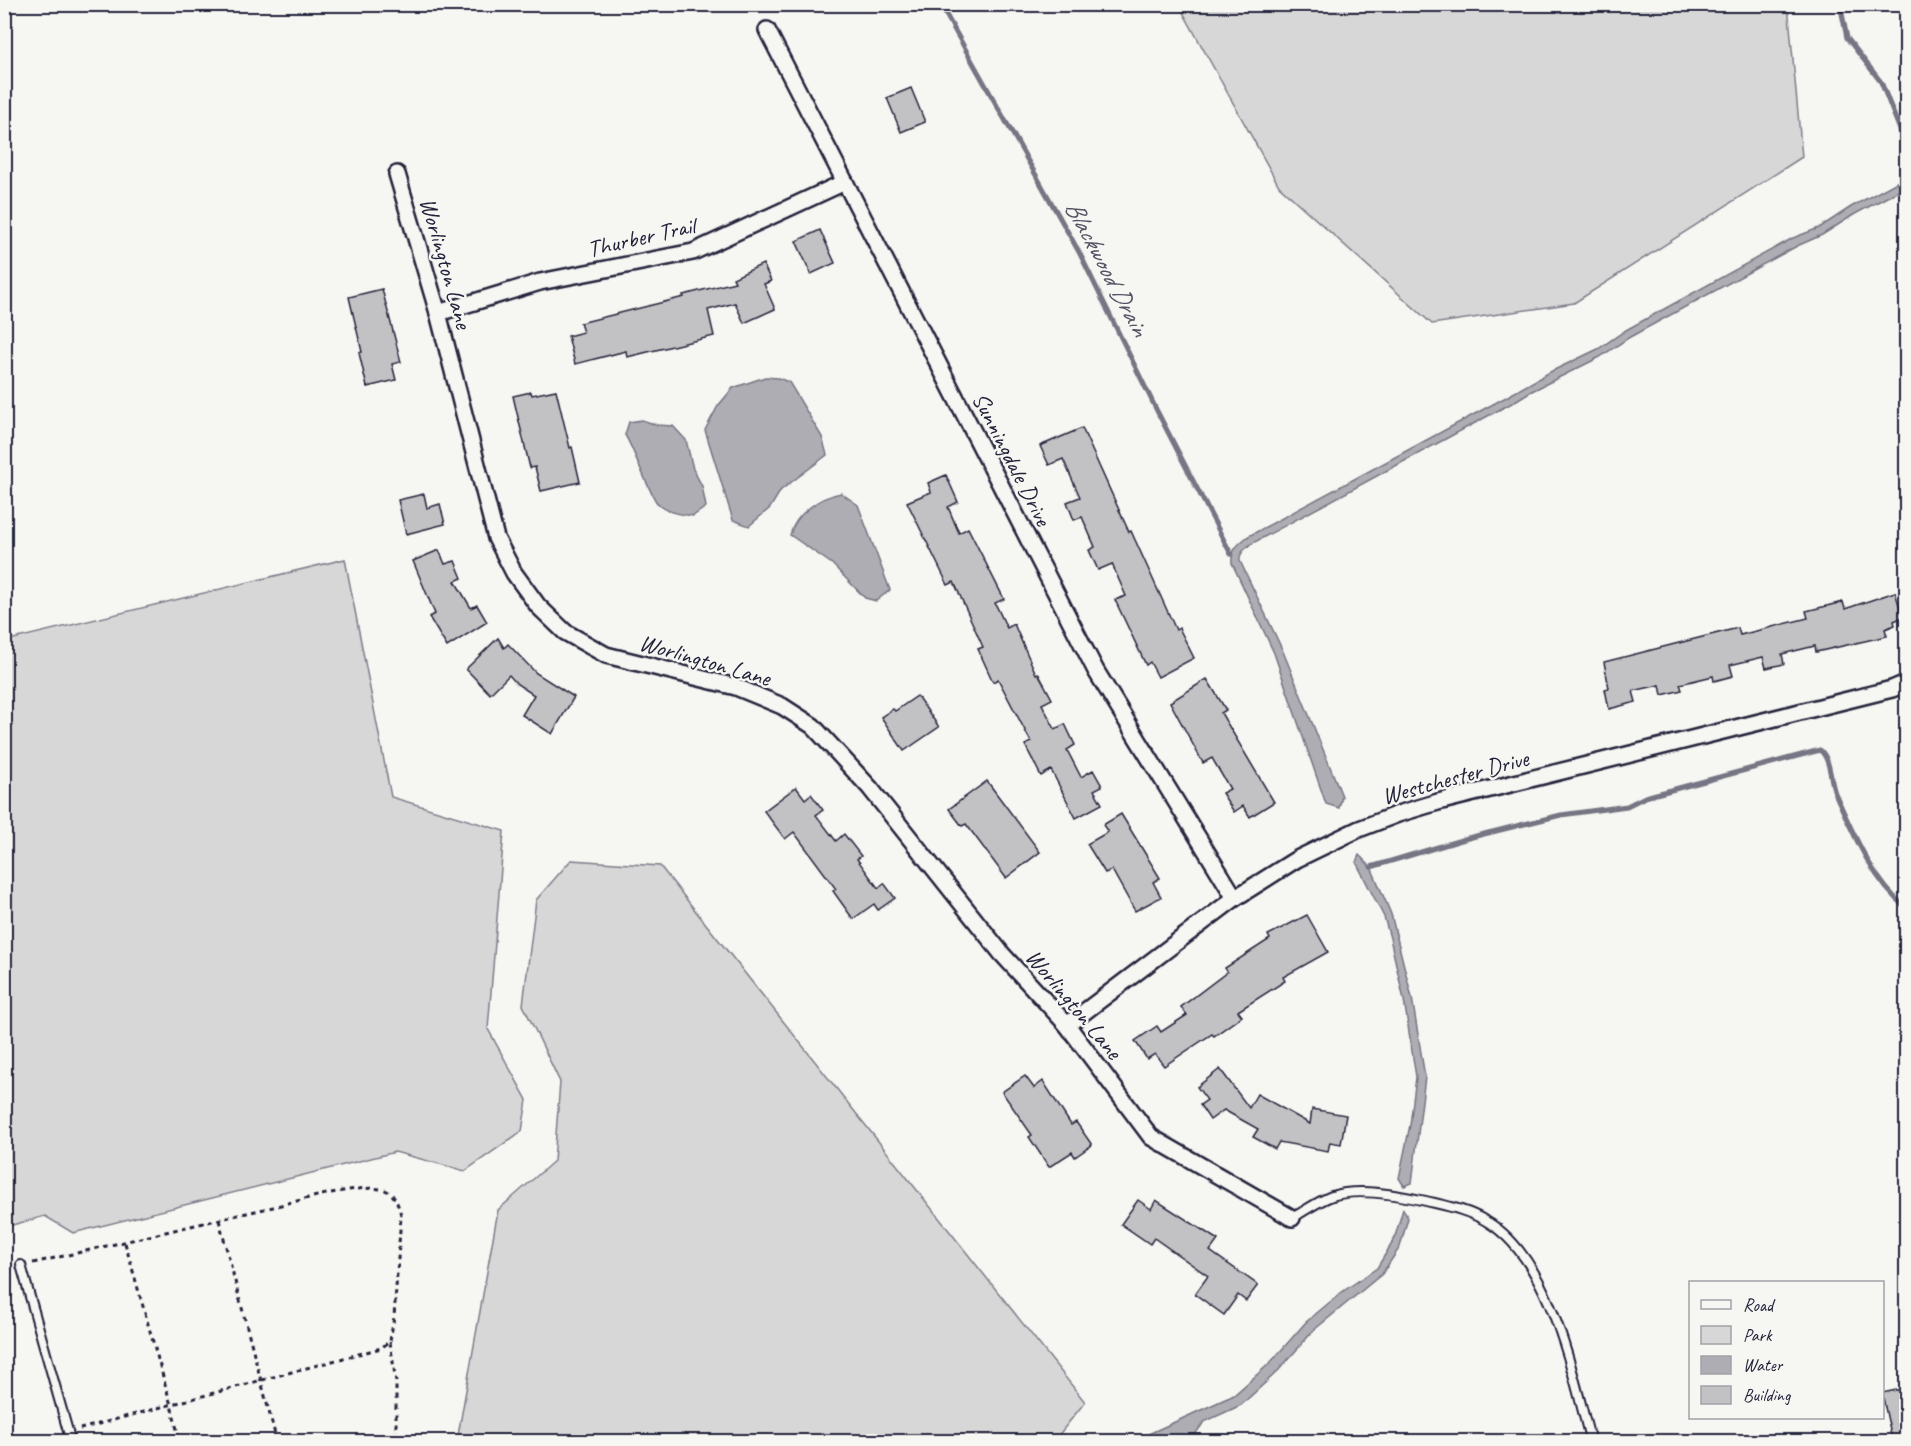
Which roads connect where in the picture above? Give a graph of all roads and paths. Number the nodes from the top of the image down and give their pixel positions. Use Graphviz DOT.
graph roads {
  1 [pos="767,30"];
  2 [pos="397,174"];
  3 [pos="845,182"];
  4 [pos="438,313"];
  5 [pos="1906,683"];
  6 [pos="1235,898"];
  7 [pos="1066,1025"];
  8 [pos="1292,1218"];
  9 [pos="219,1220"];
  10 [pos="125,1243"];
  11 [pos="21,1265"];
  12 [pos="390,1341"];
  13 [pos="262,1381"];
  14 [pos="171,1405"];
  15 [pos="68,1432"];
  16 [pos="31,1442"];
  17 [pos="70,1442"];
  18 [pos="180,1442"];
  19 [pos="277,1442"];
  20 [pos="396,1442"];
  21 [pos="1591,1442"];
  1 -- 3 [label="street, Sunningdale Drive"];
  2 -- 4 [label="street, Worlington Lane"];
  3 -- 4 [label="street, Thurber Trail"];
  3 -- 6 [label="street, Sunningdale Drive"];
  4 -- 7 [label="street, Worlington Lane"];
  5 -- 6 [label="street, Westchester Drive"];
  6 -- 7 [label="street, Westchester Drive"];
  7 -- 8 [label="street, Worlington Lane"];
  8 -- 21 [label="lane"];
  9 -- 10 [label="path"];
  9 -- 12 [label="path"];
  9 -- 13 [label="path"];
  10 -- 11 [label="path"];
  10 -- 14 [label="path"];
  11 -- 15 [label="lane"];
  12 -- 13 [label="path"];
  12 -- 20 [label="path"];
  13 -- 14 [label="path"];
  13 -- 19 [label="path"];
  14 -- 15 [label="path"];
  14 -- 18 [label="path"];
  15 -- 16 [label="path"];
  15 -- 17 [label="lane"];
}
